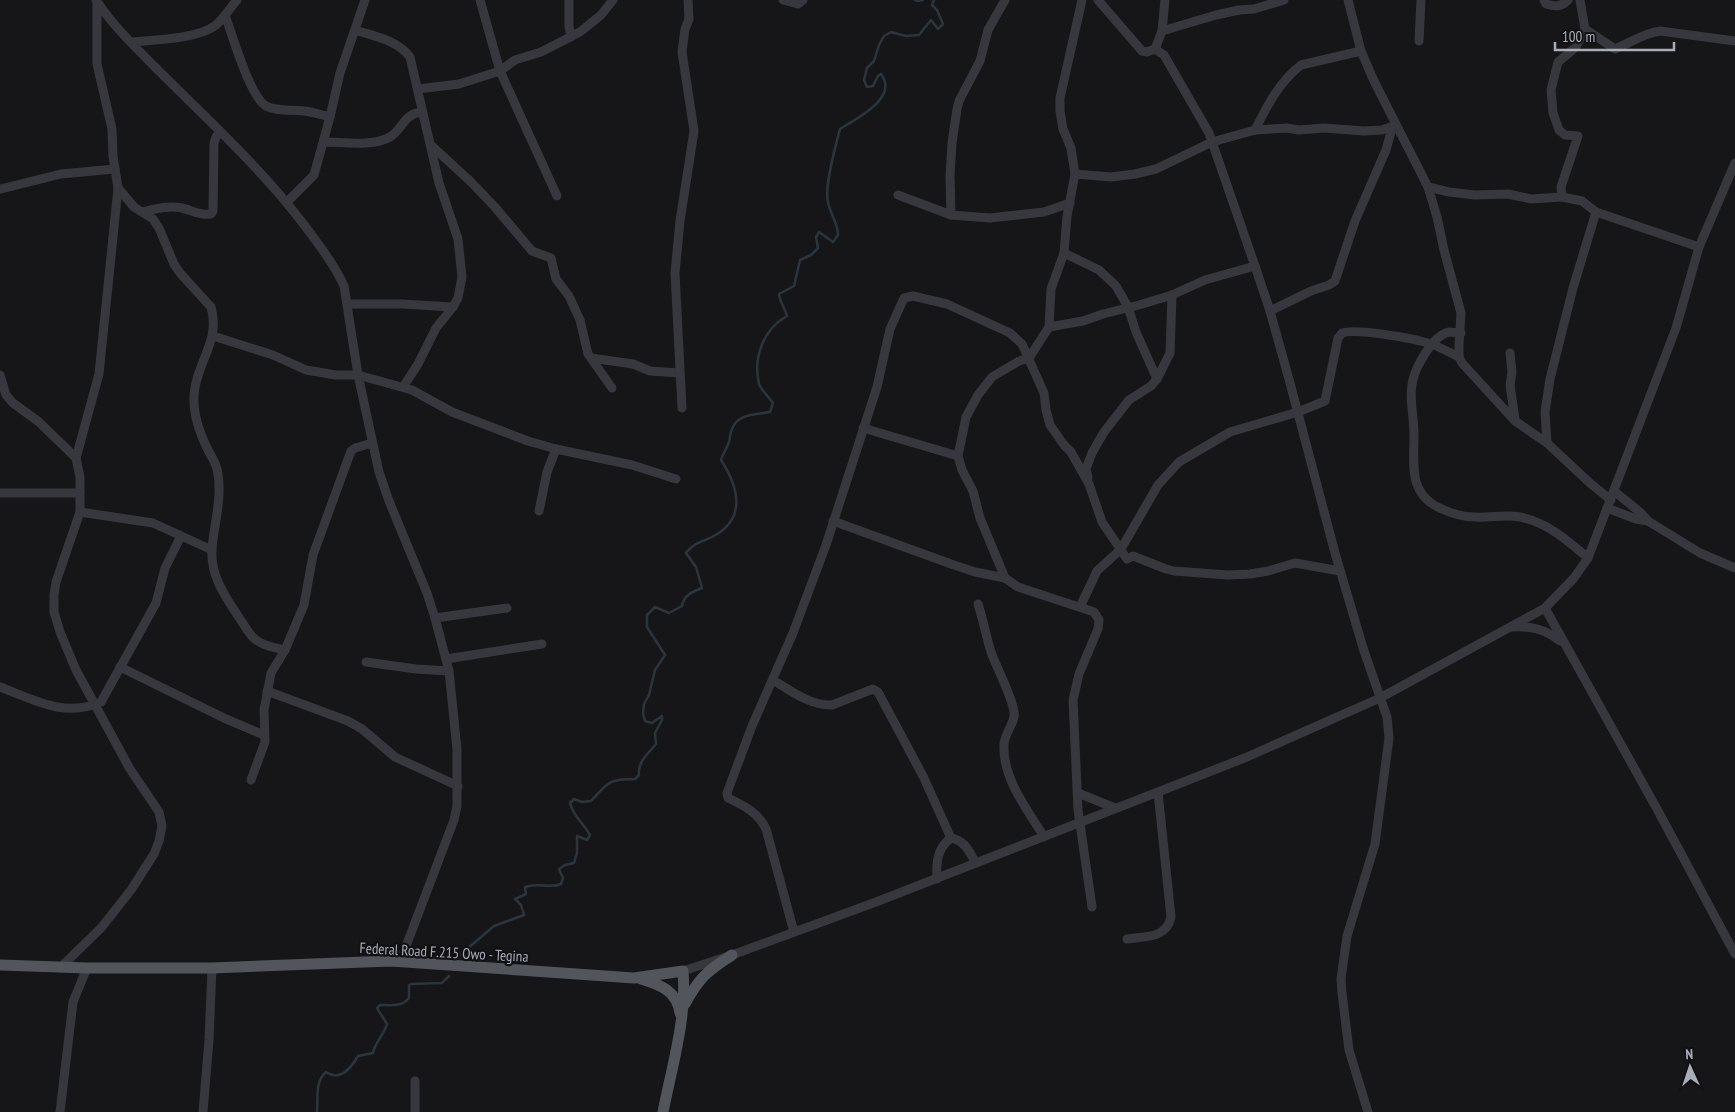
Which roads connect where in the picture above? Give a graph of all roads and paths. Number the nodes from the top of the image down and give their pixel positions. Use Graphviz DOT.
graph roads {
  1 [pos="236,0"];
  2 [pos="365,0"];
  3 [pos="480,0"];
  4 [pos="569,0"];
  5 [pos="613,0"];
  6 [pos="688,0"];
  7 [pos="783,0"];
  8 [pos="803,0"];
  9 [pos="1005,0"];
  10 [pos="1082,0"];
  11 [pos="1098,0"];
  12 [pos="1165,0"];
  13 [pos="1284,0"];
  14 [pos="1348,0"];
  15 [pos="1421,0"];
  16 [pos="1544,0"];
  17 [pos="1568,0"];
  18 [pos="1580,0"];
  19 [pos="96,1"];
  20 [pos="225,15"];
  21 [pos="1585,29"];
  22 [pos="354,30"];
  23 [pos="1162,30"];
  24 [pos="570,37"];
  25 [pos="1735,40"];
  26 [pos="1419,41"];
  27 [pos="131,42"];
  28 [pos="1155,49"];
  29 [pos="1362,51"];
  30 [pos="500,71"];
  31 [pos="418,89"];
  32 [pos="422,112"];
  33 [pos="330,117"];
  34 [pos="1394,126"];
  35 [pos="1255,130"];
  36 [pos="220,132"];
  37 [pos="324,142"];
  38 [pos="1212,142"];
  39 [pos="431,146"];
  40 [pos="1735,163"];
  41 [pos="115,169"];
  42 [pos="1075,174"];
  43 [pos="118,188"];
  44 [pos="1428,188"];
  45 [pos="1,189"];
  46 [pos="898,195"];
  47 [pos="557,196"];
  48 [pos="1562,197"];
  49 [pos="286,202"];
  50 [pos="1070,203"];
  51 [pos="142,212"];
  52 [pos="1596,212"];
  53 [pos="951,215"];
  54 [pos="1699,247"];
  55 [pos="1064,253"];
  56 [pos="1255,266"];
  57 [pos="1172,295"];
  58 [pos="348,304"];
  59 [pos="453,307"];
  60 [pos="1128,307"];
  61 [pos="1270,311"];
  62 [pos="1049,327"];
  63 [pos="1461,333"];
  64 [pos="213,336"];
  65 [pos="1433,344"];
  66 [pos="1510,353"];
  67 [pos="1459,357"];
  68 [pos="591,358"];
  69 [pos="1029,358"];
  70 [pos="679,374"];
  71 [pos="0,375"];
  72 [pos="358,375"];
  73 [pos="1157,379"];
  74 [pos="403,387"];
  75 [pos="612,388"];
  76 [pos="682,408"];
  77 [pos="1298,412"];
  78 [pos="1515,421"];
  79 [pos="863,428"];
  80 [pos="372,442"];
  81 [pos="1547,443"];
  82 [pos="556,449"];
  83 [pos="958,456"];
  84 [pos="76,458"];
  85 [pos="676,480"];
  86 [pos="1089,484"];
  87 [pos="1614,491"];
  88 [pos="0,493"];
  89 [pos="80,493"];
  90 [pos="1609,504"];
  91 [pos="539,511"];
  92 [pos="80,512"];
  93 [pos="834,521"];
  94 [pos="1648,521"];
  95 [pos="181,536"];
  96 [pos="1121,549"];
  97 [pos="212,550"];
  98 [pos="1588,558"];
  99 [pos="1735,568"];
  100 [pos="1340,571"];
  101 [pos="1005,578"];
  102 [pos="978,604"];
  103 [pos="1080,607"];
  104 [pos="507,608"];
  105 [pos="1545,608"];
  106 [pos="436,618"];
  107 [pos="1510,627"];
  108 [pos="542,644"];
  109 [pos="1564,644"];
  110 [pos="285,650"];
  111 [pos="446,660"];
  112 [pos="366,662"];
  113 [pos="120,667"];
  114 [pos="450,671"];
  115 [pos="773,680"];
  116 [pos="0,687"];
  117 [pos="267,690"];
  118 [pos="1380,698"];
  119 [pos="93,704"];
  120 [pos="264,734"];
  121 [pos="250,780"];
  122 [pos="458,786"];
  123 [pos="1158,792"];
  124 [pos="1078,793"];
  125 [pos="1115,808"];
  126 [pos="1080,822"];
  127 [pos="1044,837"];
  128 [pos="951,838"];
  129 [pos="976,864"];
  130 [pos="937,878"];
  131 [pos="1092,907"];
  132 [pos="794,932"];
  133 [pos="1127,939"];
  134 [pos="1735,954"];
  135 [pos="732,956"];
  136 [pos="400,962"];
  137 [pos="0,965"];
  138 [pos="60,968"];
  139 [pos="87,968"];
  140 [pos="212,968"];
  141 [pos="683,971"];
  142 [pos="634,978"];
  143 [pos="682,1015"];
  144 [pos="415,1081"];
  145 [pos="60,1112"];
  146 [pos="203,1112"];
  147 [pos="415,1112"];
  148 [pos="663,1112"];
  149 [pos="1368,1112"];
  1 -- 20 [label="street"];
  2 -- 22 [label="street"];
  3 -- 30 [label="street"];
  4 -- 24 [label="street"];
  5 -- 24 [label="street"];
  6 -- 70 [label="street"];
  7 -- 8 [label="street"];
  9 -- 53 [label="street"];
  10 -- 42 [label="street"];
  11 -- 28 [label="street"];
  12 -- 23 [label="street"];
  13 -- 23 [label="street"];
  14 -- 29 [label="street"];
  15 -- 26 [label="street"];
  16 -- 17 [label="street"];
  18 -- 21 [label="street"];
  19 -- 27 [label="street"];
  19 -- 41 [label="street"];
  20 -- 27 [label="street"];
  20 -- 33 [label="street"];
  21 -- 25 [label="street"];
  21 -- 48 [label="street"];
  22 -- 31 [label="street"];
  22 -- 33 [label="street"];
  23 -- 28 [label="street"];
  24 -- 30 [label="street"];
  27 -- 36 [label="street"];
  28 -- 38 [label="street"];
  29 -- 34 [label="street"];
  29 -- 35 [label="street"];
  30 -- 31 [label="street"];
  30 -- 47 [label="street"];
  31 -- 32 [label="street"];
  32 -- 37 [label="street"];
  32 -- 39 [label="street"];
  33 -- 37 [label="street"];
  34 -- 35 [label="street"];
  34 -- 44 [label="street"];
  34 -- 61 [label="street"];
  35 -- 38 [label="street"];
  36 -- 49 [label="street"];
  36 -- 51 [label="street"];
  37 -- 49 [label="street"];
  38 -- 42 [label="street"];
  38 -- 56 [label="street"];
  39 -- 59 [label="street"];
  39 -- 68 [label="street"];
  40 -- 54 [label="street"];
  41 -- 43 [label="street"];
  41 -- 45 [label="street"];
  42 -- 50 [label="street"];
  43 -- 51 [label="street"];
  43 -- 84 [label="street"];
  44 -- 48 [label="street"];
  44 -- 63 [label="street"];
  46 -- 53 [label="street"];
  48 -- 52 [label="street"];
  49 -- 58 [label="street"];
  50 -- 53 [label="street"];
  50 -- 55 [label="street"];
  51 -- 64 [label="street"];
  52 -- 54 [label="street"];
  52 -- 81 [label="street"];
  54 -- 87 [label="street"];
  55 -- 60 [label="street"];
  55 -- 62 [label="street"];
  56 -- 57 [label="street"];
  56 -- 61 [label="street"];
  57 -- 60 [label="street"];
  57 -- 73 [label="street"];
  58 -- 59 [label="street"];
  58 -- 72 [label="street"];
  59 -- 74 [label="street"];
  60 -- 62 [label="street"];
  60 -- 73 [label="street"];
  61 -- 77 [label="street"];
  62 -- 69 [label="street"];
  63 -- 65 [label="street"];
  63 -- 67 [label="street"];
  64 -- 72 [label="street"];
  64 -- 97 [label="street"];
  65 -- 67 [label="street"];
  65 -- 77 [label="street"];
  65 -- 98 [label="street"];
  66 -- 78 [label="street"];
  67 -- 78 [label="street"];
  68 -- 70 [label="street"];
  68 -- 75 [label="street"];
  69 -- 79 [label="street"];
  69 -- 83 [label="street"];
  69 -- 86 [label="street"];
  70 -- 76 [label="street"];
  71 -- 84 [label="street"];
  72 -- 74 [label="street"];
  72 -- 80 [label="street"];
  73 -- 86 [label="street"];
  74 -- 82 [label="street"];
  77 -- 96 [label="street"];
  77 -- 100 [label="street"];
  78 -- 81 [label="street"];
  79 -- 83 [label="street"];
  79 -- 93 [label="street"];
  80 -- 106 [label="street"];
  80 -- 110 [label="street"];
  81 -- 90 [label="street"];
  82 -- 85 [label="street"];
  82 -- 91 [label="street"];
  83 -- 101 [label="street"];
  84 -- 89 [label="street"];
  86 -- 96 [label="street"];
  87 -- 90 [label="street"];
  87 -- 94 [label="street"];
  88 -- 89 [label="street"];
  89 -- 92 [label="street"];
  90 -- 94 [label="street"];
  90 -- 98 [label="street"];
  92 -- 95 [label="street"];
  92 -- 119 [label="street"];
  93 -- 101 [label="street"];
  93 -- 115 [label="street"];
  94 -- 99 [label="street"];
  95 -- 97 [label="street"];
  95 -- 113 [label="street"];
  96 -- 100 [label="street"];
  96 -- 103 [label="street"];
  97 -- 110 [label="street"];
  98 -- 105 [label="street"];
  100 -- 118 [label="street"];
  101 -- 103 [label="street"];
  102 -- 127 [label="street"];
  103 -- 124 [label="street"];
  104 -- 106 [label="street"];
  105 -- 107 [label="street"];
  105 -- 109 [label="street"];
  106 -- 111 [label="street"];
  107 -- 109 [label="street"];
  107 -- 118 [label="street"];
  108 -- 111 [label="street"];
  109 -- 134 [label="street"];
  110 -- 117 [label="street"];
  111 -- 114 [label="street"];
  112 -- 114 [label="street"];
  113 -- 119 [label="street"];
  113 -- 120 [label="street"];
  114 -- 122 [label="street"];
  115 -- 128 [label="street"];
  115 -- 132 [label="street"];
  116 -- 119 [label="street"];
  117 -- 120 [label="street"];
  117 -- 122 [label="street"];
  118 -- 123 [label="street"];
  118 -- 149 [label="street"];
  119 -- 138 [label="street"];
  120 -- 121 [label="street"];
  122 -- 136 [label="street"];
  123 -- 125 [label="street"];
  123 -- 133 [label="street"];
  124 -- 125 [label="street"];
  124 -- 126 [label="street"];
  125 -- 126 [label="street"];
  126 -- 127 [label="street"];
  126 -- 131 [label="street"];
  127 -- 129 [label="street"];
  128 -- 129 [label="street"];
  128 -- 130 [label="street"];
  129 -- 130 [label="street"];
  130 -- 132 [label="street"];
  132 -- 135 [label="street"];
  135 -- 141 [label="street"];
  135 -- 143 [label="main road"];
  136 -- 140 [label="main road, Federal Road F.215 Owo - Tegina"];
  136 -- 142 [label="main road, Federal Road F.215 Owo - Tegina"];
  137 -- 138 [label="main road, Federal Road F.215 Owo - Tegina"];
  138 -- 139 [label="main road, Federal Road F.215 Owo - Tegina"];
  139 -- 140 [label="main road, Federal Road F.215 Owo - Tegina"];
  139 -- 145 [label="street"];
  140 -- 146 [label="street"];
  141 -- 142 [label="main road, Federal Road F.215 Owo - Tegina"];
  141 -- 143 [label="main road"];
  142 -- 143 [label="main road"];
  143 -- 148 [label="main road"];
  144 -- 147 [label="street"];
}
